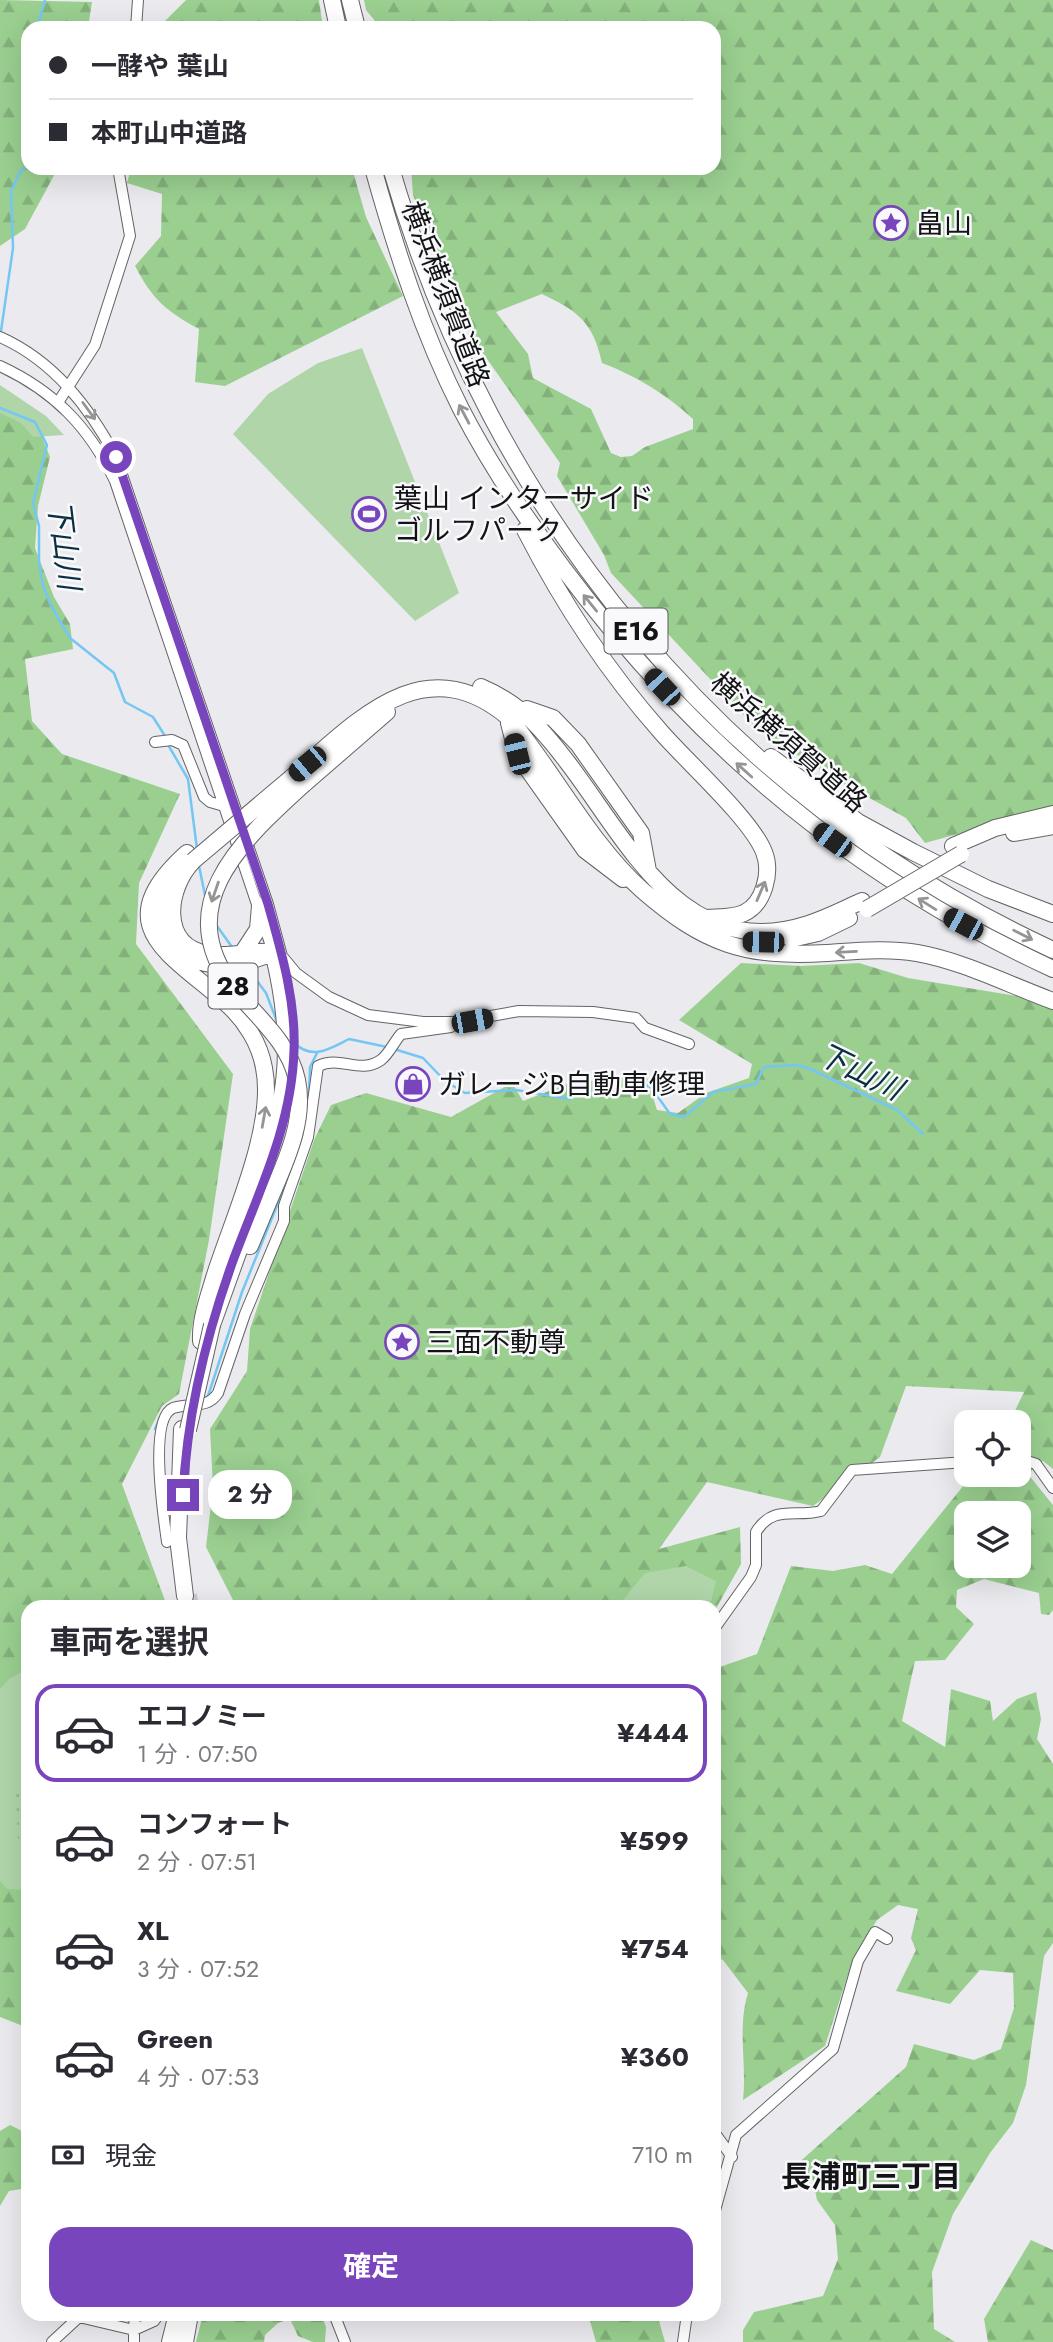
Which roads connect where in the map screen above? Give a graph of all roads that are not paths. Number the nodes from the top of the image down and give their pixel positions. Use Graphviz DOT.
graph roads {
  1 [pos="138,0"];
  2 [pos="332,0"];
  3 [pos="350,0"];
  4 [pos="136,21"];
  5 [pos="336,21"];
  6 [pos="355,21"];
  7 [pos="119,175"];
  8 [pos="375,175"];
  9 [pos="393,175"];
  10 [pos="0,337"];
  11 [pos="0,366"];
  12 [pos="70,389"];
  13 [pos="60,401"];
  14 [pos="490,460"];
  15 [pos="680,682"];
  16 [pos="517,721"];
  17 [pos="157,742"];
  18 [pos="293,778"];
  19 [pos="224,806"];
  20 [pos="1053,814"];
  21 [pos="1053,826"];
  22 [pos="957,850"];
  23 [pos="190,857"];
  24 [pos="645,885"];
  25 [pos="260,906"];
  26 [pos="1053,914"];
  27 [pos="702,925"];
  28 [pos="1053,950"];
  29 [pos="243,952"];
  30 [pos="278,954"];
  31 [pos="1053,969"];
  32 [pos="1053,1001"];
  33 [pos="457,1022"];
  34 [pos="689,1044"];
  35 [pos="210,1325"];
  36 [pos="185,1430"];
  37 [pos="1031,1462"];
  38 [pos="954,1463"];
  39 [pos="1053,1488"];
  40 [pos="167,1542"];
  41 [pos="187,1595"];
  42 [pos="721,1619"];
  43 [pos="887,1939"];
  44 [pos="721,2142"];
  45 [pos="732,2157"];
  46 [pos="721,2192"];
  47 [pos="75,2321"];
  48 [pos="96,2321"];
  49 [pos="135,2321"];
  50 [pos="154,2321"];
  51 [pos="175,2321"];
  52 [pos="189,2321"];
  53 [pos="337,2321"];
  54 [pos="686,2321"];
  55 [pos="134,2330"];
  56 [pos="52,2342"];
  57 [pos="134,2342"];
  58 [pos="170,2342"];
  59 [pos="186,2342"];
  60 [pos="345,2342"];
  61 [pos="683,2342"];
  1 -- 4 [label="street"];
  2 -- 5 [label="highway"];
  3 -- 6 [label="highway"];
  7 -- 12 [label="street"];
  14 -- 8 [label="highway, 横浜横須賀道路 / E16, one-way"];
  9 -- 15 [label="highway, 横浜横須賀道路 / E16"];
  10 -- 12 [label="street"];
  11 -- 13 [label="street"];
  12 -- 13 [label="street"];
  12 -- 30 [label="street, one-way"];
  13 -- 19 [label="street"];
  27 -- 14 [label="highway, one-way"];
  31 -- 14 [label="highway, 横浜横須賀道路 / E16, one-way"];
  15 -- 26 [label="highway"];
  15 -- 28 [label="highway, 横浜横須賀道路 / E16, one-way"];
  16 -- 18 [label="highway, 28"];
  16 -- 18 [label="highway"];
  16 -- 24 [label="highway"];
  16 -- 24 [label="highway"];
  16 -- 24 [label="highway"];
  16 -- 24 [label="highway"];
  17 -- 19 [label="street"];
  18 -- 23 [label="highway"];
  18 -- 35 [label="highway, 28, one-way, bridge"];
  19 -- 25 [label="street"];
  20 -- 22 [label="highway"];
  21 -- 22 [label="highway"];
  22 -- 27 [label="highway"];
  23 -- 29 [label="highway"];
  23 -- 30 [label="highway"];
  35 -- 23 [label="highway, 28, one-way"];
  24 -- 27 [label="highway"];
  25 -- 29 [label="highway"];
  25 -- 30 [label="street"];
  32 -- 27 [label="highway, one-way"];
  29 -- 30 [label="highway"];
  30 -- 33 [label="street"];
  30 -- 35 [label="highway"];
  33 -- 34 [label="street"];
  33 -- 40 [label="street"];
  35 -- 36 [label="highway, 28, bridge"];
  35 -- 36 [label="highway, 28"];
  36 -- 41 [label="highway, 28"];
  37 -- 39 [label="street"];
  38 -- 42 [label="street"];
  43 -- 45 [label="street"];
  44 -- 45 [label="street"];
  45 -- 46 [label="street"];
  47 -- 56 [label="street"];
  48 -- 55 [label="street"];
  49 -- 55 [label="street"];
  50 -- 55 [label="street"];
  51 -- 58 [label="highway"];
  52 -- 59 [label="highway"];
  53 -- 60 [label="street"];
  54 -- 61 [label="street"];
  55 -- 57 [label="street"];
}
